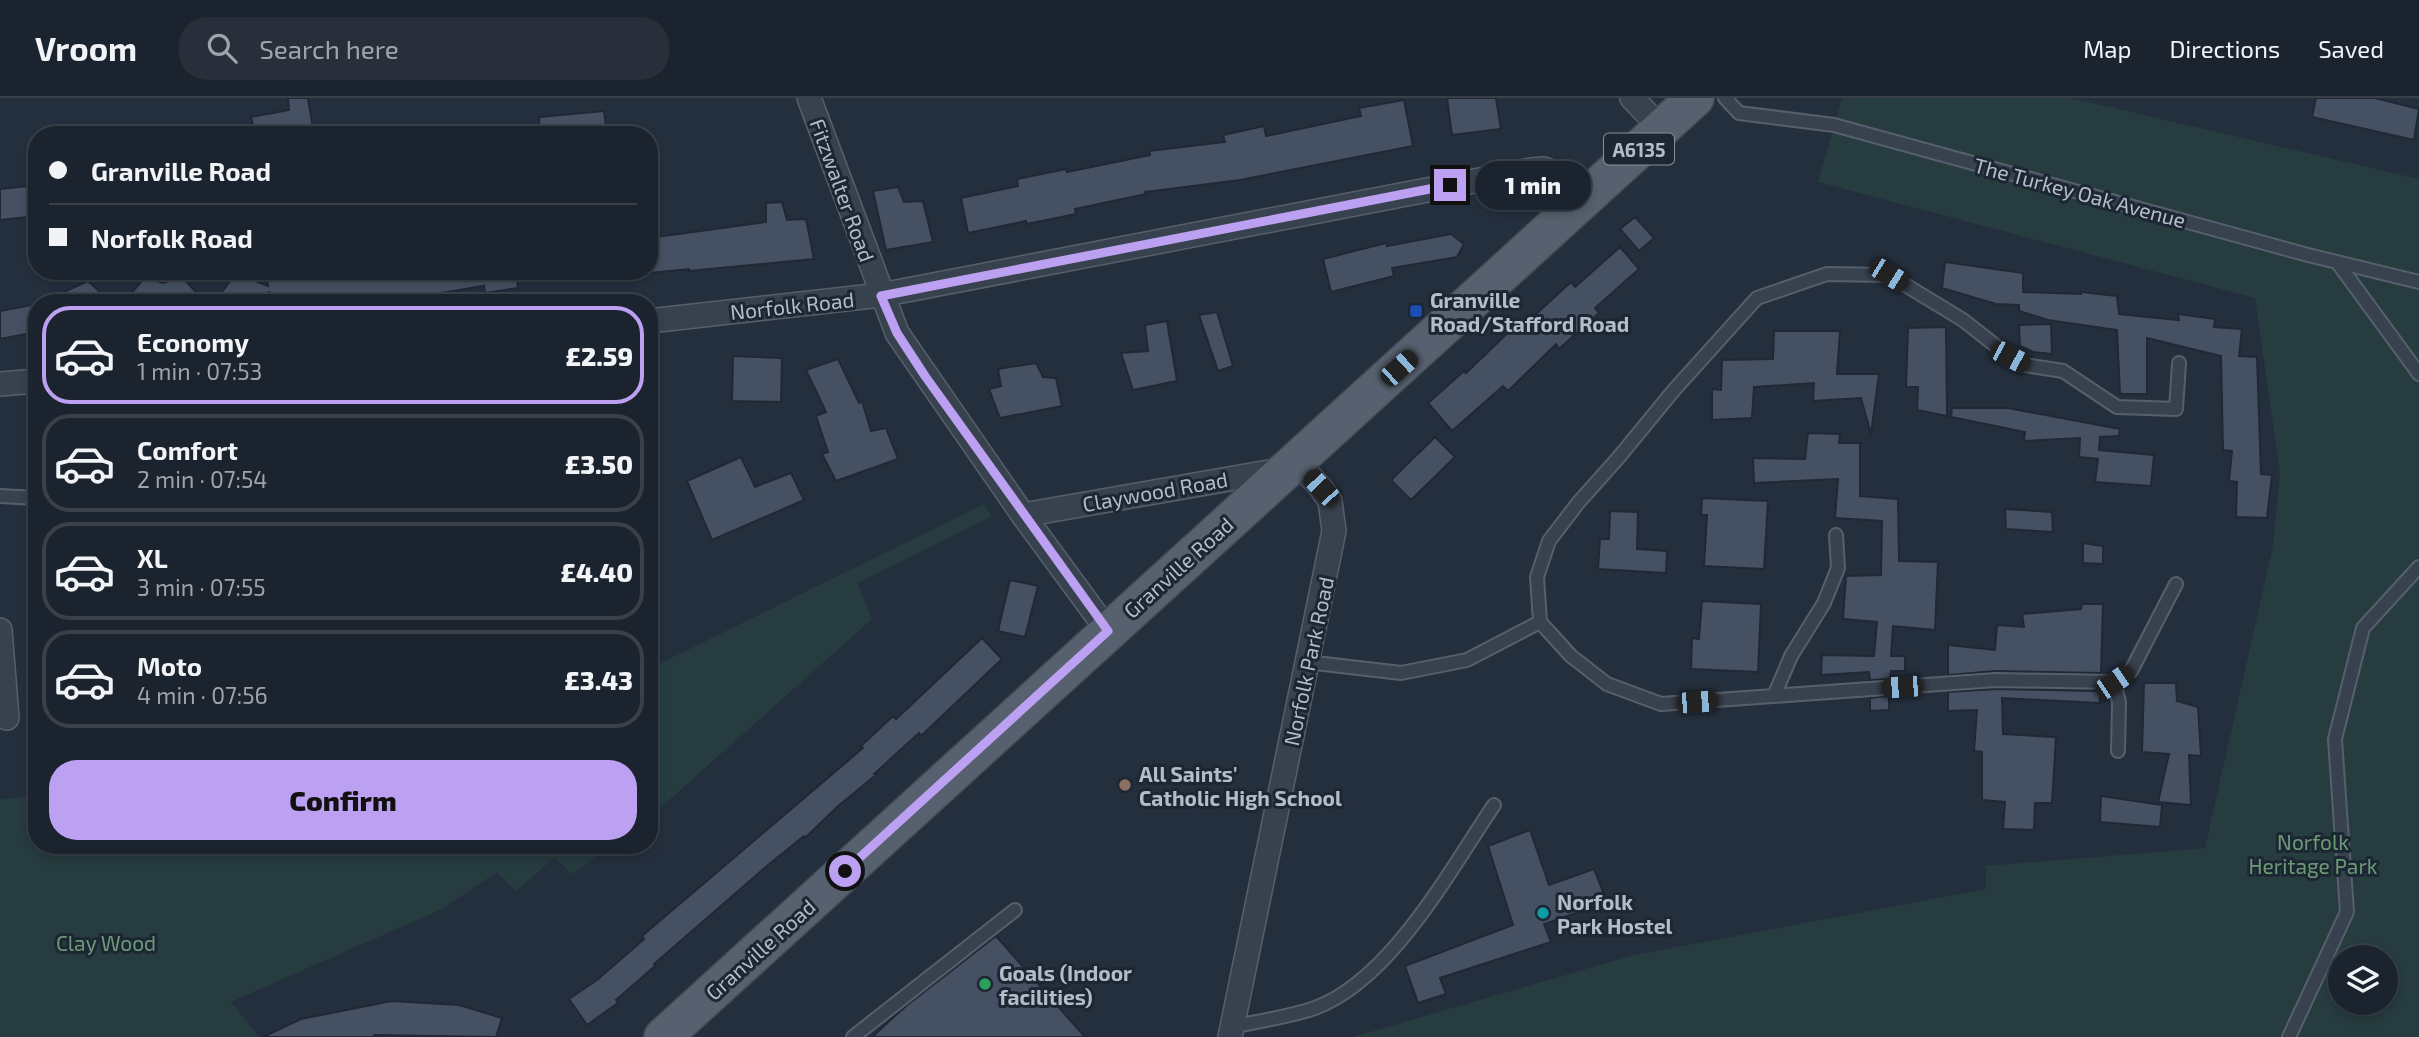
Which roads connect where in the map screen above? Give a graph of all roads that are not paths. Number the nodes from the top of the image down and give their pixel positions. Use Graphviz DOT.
graph roads {
  1 [pos="809,98"];
  2 [pos="1632,98"];
  3 [pos="1695,98"];
  4 [pos="1725,98"];
  5 [pos="1661,128"];
  6 [pos="1583,200"];
  7 [pos="2337,262"];
  8 [pos="2419,282"];
  9 [pos="881,296"];
  10 [pos="658,320"];
  11 [pos="2179,363"];
  12 [pos="2419,374"];
  13 [pos="28,382"];
  14 [pos="0,384"];
  15 [pos="1292,465"];
  16 [pos="0,496"];
  17 [pos="28,498"];
  18 [pos="1023,515"];
  19 [pos="1836,535"];
  20 [pos="2419,567"];
  21 [pos="2176,584"];
  22 [pos="1540,622"];
  23 [pos="0,631"];
  24 [pos="1108,631"];
  25 [pos="1307,662"];
  26 [pos="2114,682"];
  27 [pos="1774,696"];
  28 [pos="7,718"];
  29 [pos="2118,751"];
  30 [pos="1494,805"];
  31 [pos="1015,910"];
  32 [pos="1231,1032"];
  33 [pos="663,1037"];
  34 [pos="853,1037"];
  35 [pos="2289,1037"];
  1 -- 9 [label="street, Fitzwalter Road"];
  2 -- 5 [label="street"];
  3 -- 5 [label="main road, Granville Road / A6135"];
  4 -- 7 [label="lane, The Turkey Oak Avenue"];
  5 -- 6 [label="main road, Granville Road / A6135"];
  6 -- 9 [label="street, Norfolk Road"];
  6 -- 15 [label="main road, Granville Road / A6135"];
  7 -- 8 [label="lane, The Turkey Oak Avenue"];
  7 -- 12 [label="lane"];
  9 -- 10 [label="street, Norfolk Road"];
  9 -- 18 [label="street, Fitzwalter Road"];
  11 -- 22 [label="lane"];
  13 -- 14 [label="street"];
  15 -- 18 [label="street, Claywood Road"];
  15 -- 24 [label="main road, Granville Road / A6135"];
  15 -- 25 [label="street, Norfolk Park Road"];
  16 -- 17 [label="lane"];
  18 -- 24 [label="street, Fitzwalter Road"];
  19 -- 27 [label="lane"];
  20 -- 35 [label="lane"];
  21 -- 26 [label="lane"];
  22 -- 25 [label="lane"];
  22 -- 27 [label="lane"];
  23 -- 28 [label="street"];
  24 -- 33 [label="main road, Granville Road / A6135"];
  25 -- 32 [label="street, Norfolk Park Road"];
  26 -- 27 [label="lane"];
  26 -- 29 [label="lane"];
  30 -- 32 [label="lane"];
  31 -- 34 [label="lane"];
}
